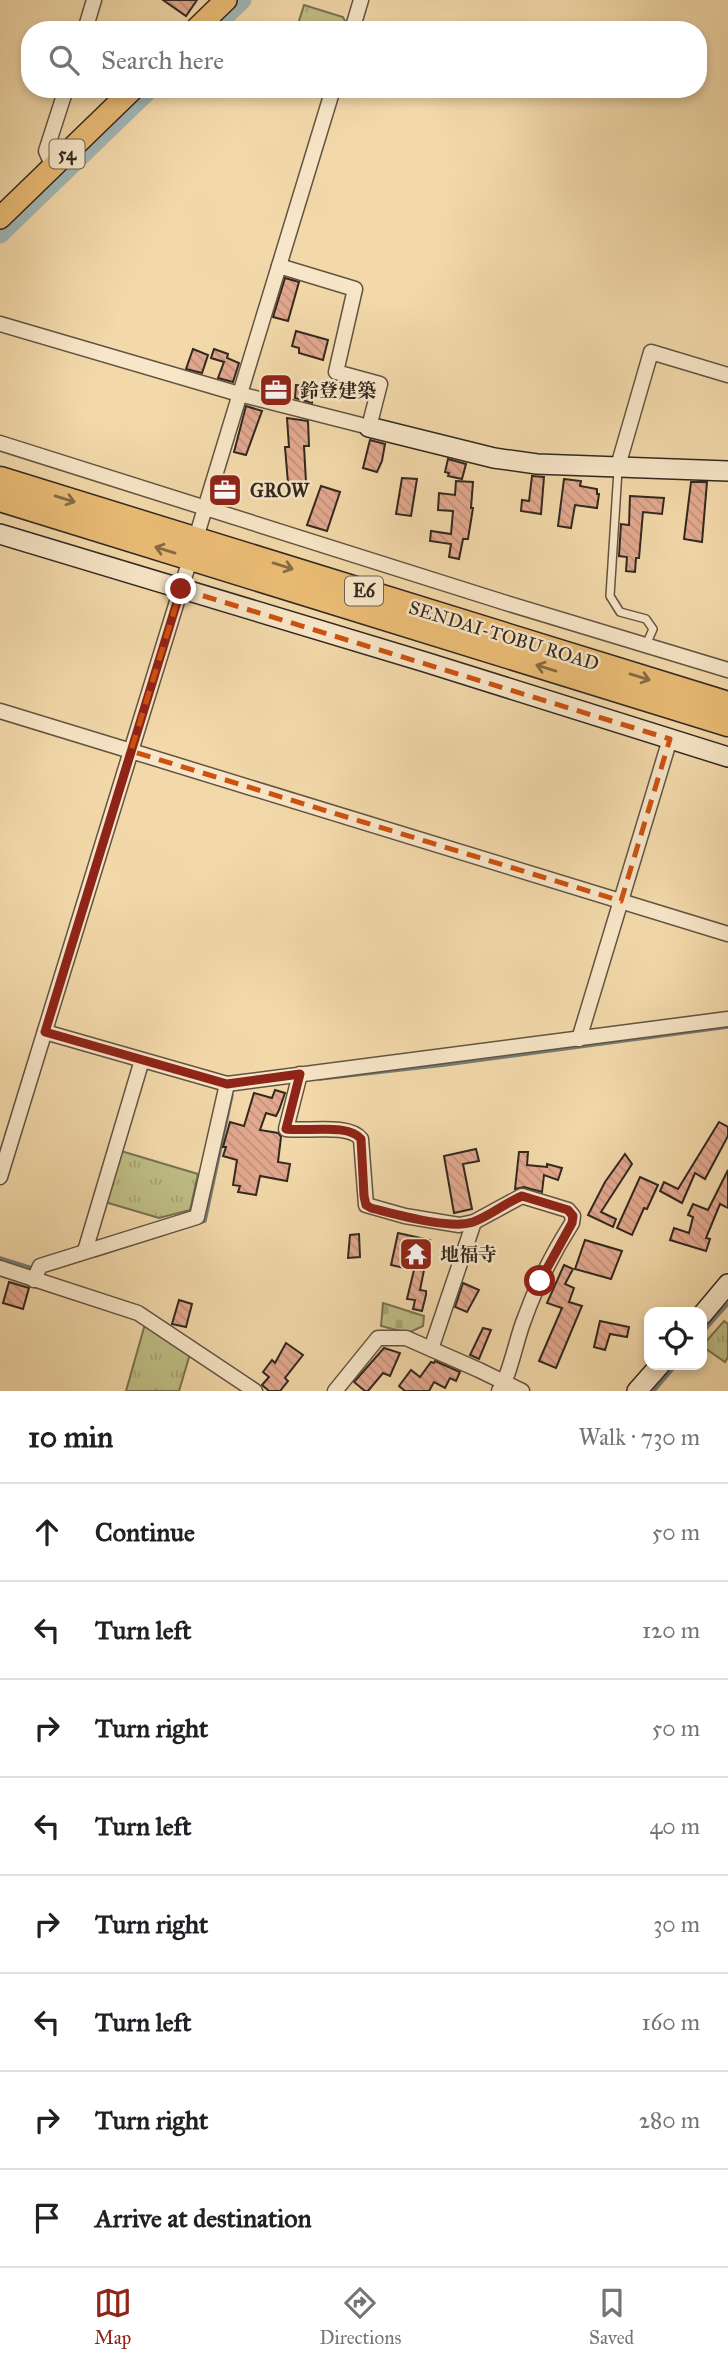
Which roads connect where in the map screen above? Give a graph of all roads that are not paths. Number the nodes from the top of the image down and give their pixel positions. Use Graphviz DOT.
graph roads {
  1 [pos="94,0"];
  2 [pos="226,0"];
  3 [pos="361,0"];
  4 [pos="88,21"];
  5 [pos="204,21"];
  6 [pos="355,21"];
  7 [pos="63,98"];
  8 [pos="125,98"];
  9 [pos="330,98"];
  10 [pos="53,167"];
  11 [pos="0,218"];
  12 [pos="279,266"];
  13 [pos="0,324"];
  14 [pos="728,375"];
  15 [pos="239,394"];
  16 [pos="369,427"];
  17 [pos="0,443"];
  18 [pos="618,467"];
  19 [pos="728,471"];
  20 [pos="0,479"];
  21 [pos="0,499"];
  22 [pos="206,509"];
  23 [pos="200,528"];
  24 [pos="0,534"];
  25 [pos="187,569"];
  26 [pos="181,589"];
  27 [pos="646,646"];
  28 [pos="728,670"];
  29 [pos="728,704"];
  30 [pos="0,711"];
  31 [pos="728,724"];
  32 [pos="670,739"];
  33 [pos="131,751"];
  34 [pos="728,757"];
  35 [pos="621,901"];
  36 [pos="728,934"];
  37 [pos="728,1019"];
  38 [pos="45,1032"];
  39 [pos="579,1039"];
  40 [pos="142,1060"];
  41 [pos="300,1074"];
  42 [pos="227,1084"];
  43 [pos="0,1177"];
  44 [pos="474,1222"];
  45 [pos="85,1251"];
  46 [pos="0,1268"];
  47 [pos="34,1280"];
  48 [pos="728,1284"];
  49 [pos="707,1309"];
  50 [pos="431,1349"];
  51 [pos="656,1370"];
  52 [pos="502,1387"];
  53 [pos="255,1391"];
  54 [pos="335,1391"];
  55 [pos="522,1391"];
  56 [pos="637,1391"];
  1 -- 4 [label="street"];
  2 -- 5 [label="main road"];
  3 -- 6 [label="street"];
  7 -- 10 [label="street"];
  8 -- 10 [label="main road, 54"];
  9 -- 12 [label="street"];
  10 -- 11 [label="main road, 54"];
  12 -- 15 [label="street"];
  12 -- 16 [label="street"];
  13 -- 15 [label="street"];
  14 -- 18 [label="street"];
  15 -- 16 [label="street"];
  15 -- 22 [label="street"];
  16 -- 18 [label="street"];
  17 -- 22 [label="street"];
  18 -- 19 [label="street"];
  18 -- 27 [label="lane"];
  20 -- 29 [label="highway, SENDAI-TOBU ROAD / E6, one-way"];
  31 -- 21 [label="highway, SENDAI-TOBU ROAD / E6, one-way"];
  22 -- 23 [label="street"];
  22 -- 27 [label="street"];
  24 -- 26 [label="street"];
  25 -- 26 [label="street"];
  26 -- 32 [label="street"];
  26 -- 33 [label="street"];
  27 -- 28 [label="street"];
  30 -- 33 [label="street"];
  32 -- 34 [label="street"];
  32 -- 35 [label="street"];
  33 -- 35 [label="street"];
  33 -- 38 [label="street"];
  35 -- 36 [label="street"];
  35 -- 39 [label="street"];
  37 -- 39 [label="street"];
  38 -- 40 [label="street"];
  38 -- 43 [label="street"];
  39 -- 41 [label="street"];
  40 -- 42 [label="street"];
  40 -- 45 [label="street"];
  41 -- 42 [label="street"];
  41 -- 44 [label="street"];
  42 -- 45 [label="street"];
  44 -- 50 [label="street"];
  44 -- 52 [label="street"];
  45 -- 47 [label="street"];
  46 -- 47 [label="street"];
  47 -- 53 [label="street"];
  48 -- 49 [label="street"];
  50 -- 52 [label="street"];
  50 -- 54 [label="street"];
  51 -- 56 [label="street"];
  52 -- 55 [label="street"];
}
